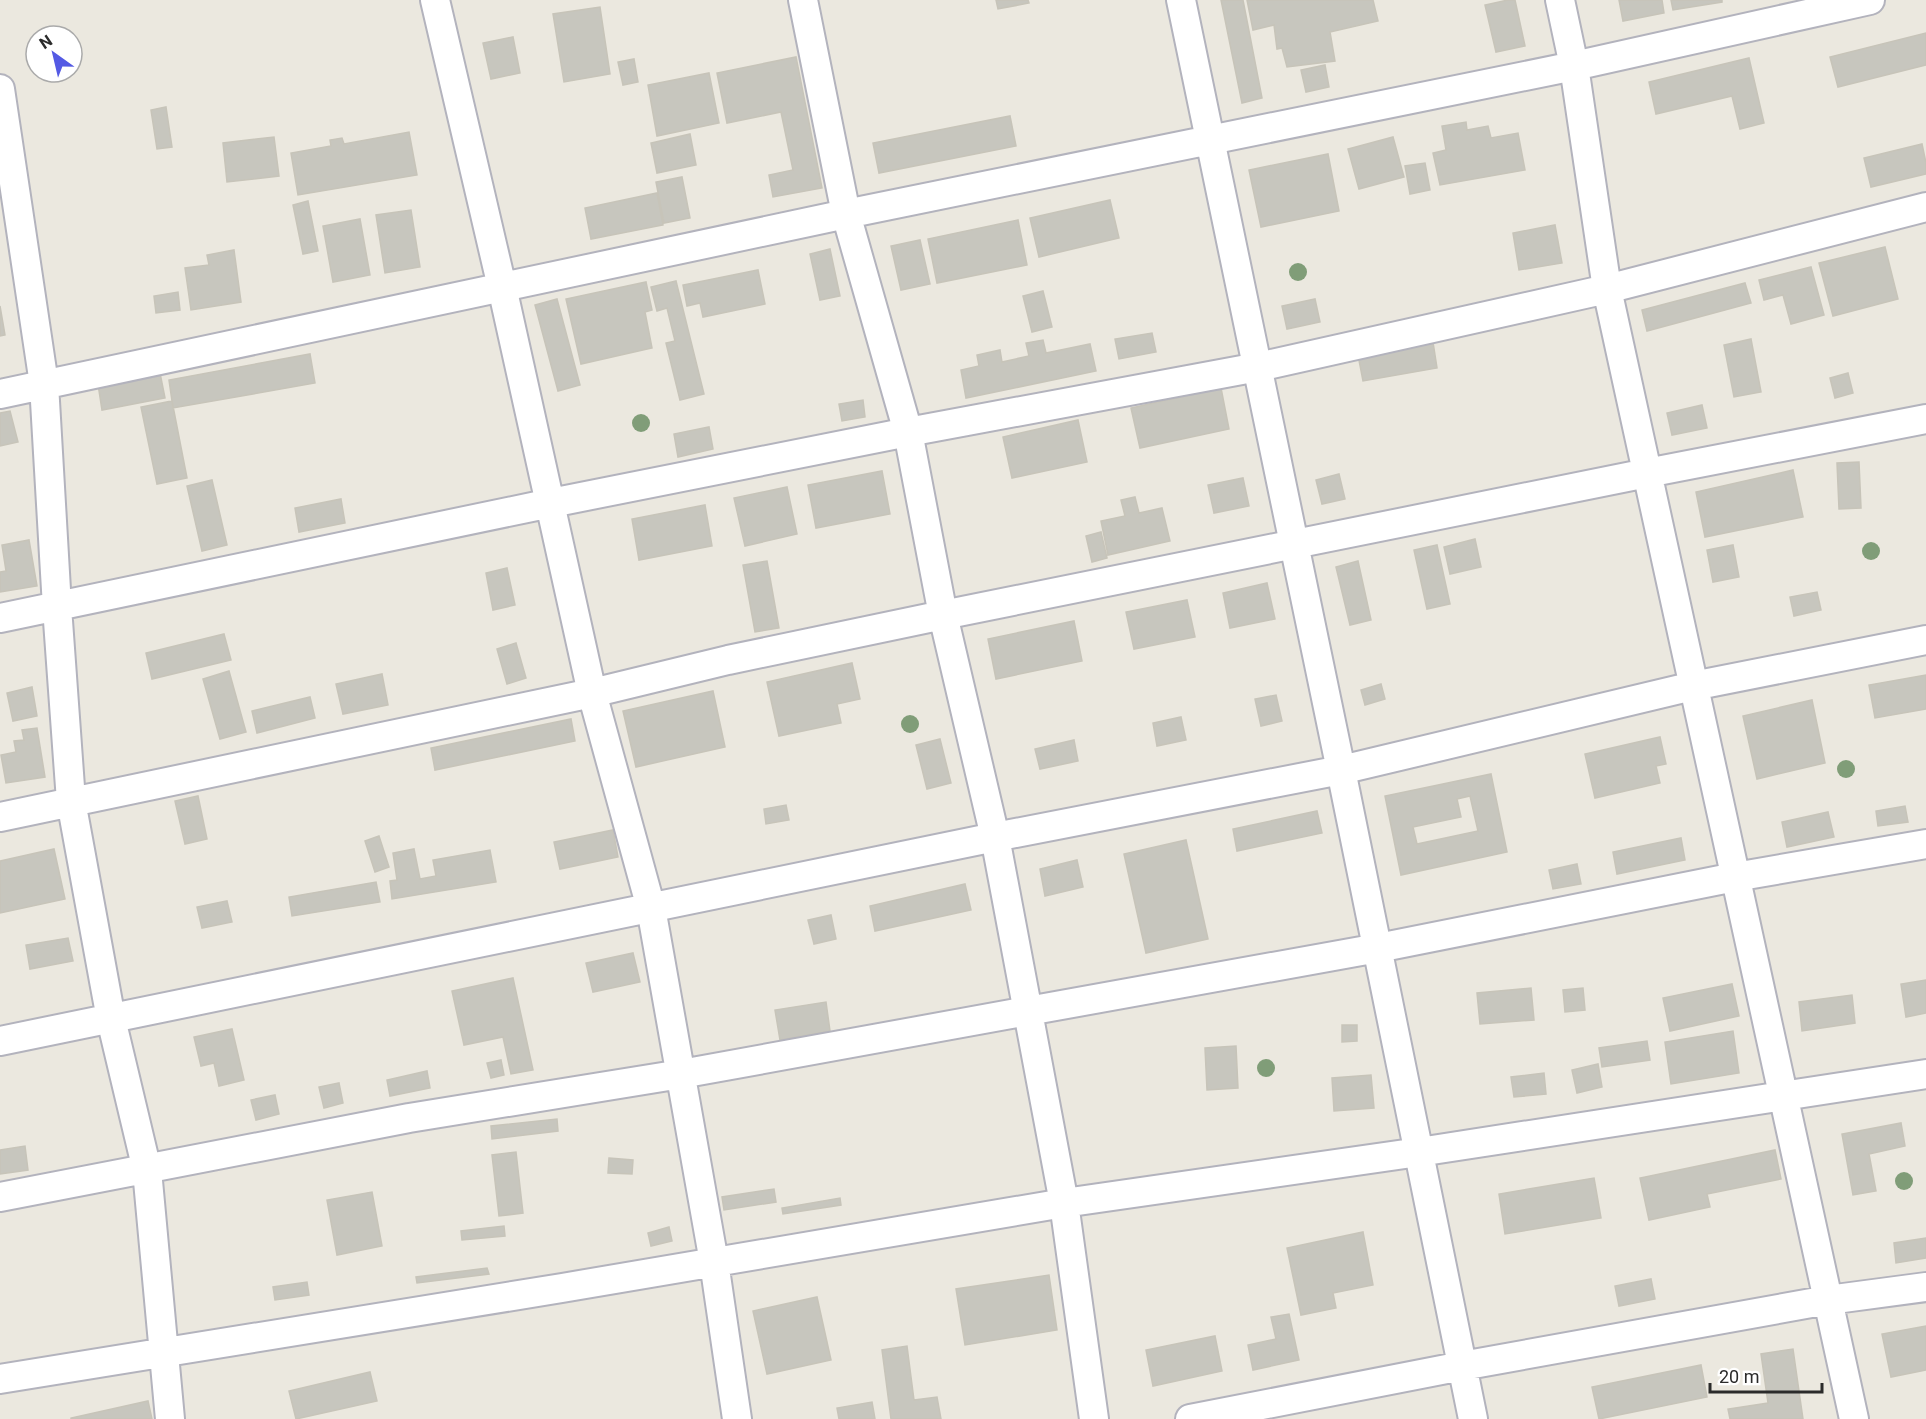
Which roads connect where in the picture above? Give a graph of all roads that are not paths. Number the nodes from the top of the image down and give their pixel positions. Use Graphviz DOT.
graph roads {
  1 [pos="435,0"];
  2 [pos="803,0"];
  3 [pos="1181,0"];
  4 [pos="1560,0"];
  5 [pos="1870,0"];
  6 [pos="1574,66"];
  7 [pos="0,89"];
  8 [pos="1210,139"];
  9 [pos="1926,207"];
  10 [pos="846,213"];
  11 [pos="502,286"];
  12 [pos="1606,289"];
  13 [pos="1258,368"];
  14 [pos="44,384"];
  15 [pos="0,394"];
  16 [pos="1926,419"];
  17 [pos="908,432"];
  18 [pos="1647,473"];
  19 [pos="551,503"];
  20 [pos="1294,544"];
  21 [pos="57,607"];
  22 [pos="943,615"];
  23 [pos="0,618"];
  24 [pos="1926,640"];
  25 [pos="1693,686"];
  26 [pos="592,693"];
  27 [pos="1341,770"];
  28 [pos="71,801"];
  29 [pos="0,817"];
  30 [pos="995,837"];
  31 [pos="1926,844"];
  32 [pos="1735,877"];
  33 [pos="651,908"];
  34 [pos="1378,948"];
  35 [pos="1028,1011"];
  36 [pos="111,1018"];
  37 [pos="0,1041"];
  38 [pos="681,1074"];
  39 [pos="1926,1074"];
  40 [pos="1783,1096"];
  41 [pos="1419,1152"];
  42 [pos="147,1170"];
  43 [pos="0,1197"];
  44 [pos="1064,1203"];
  45 [pos="714,1262"];
  46 [pos="1926,1287"];
  47 [pos="1828,1300"];
  48 [pos="165,1351"];
  49 [pos="1462,1366"];
  50 [pos="0,1379"];
  51 [pos="170,1419"];
  52 [pos="737,1419"];
  53 [pos="1094,1419"];
  54 [pos="1190,1419"];
  55 [pos="1473,1419"];
  56 [pos="1854,1419"];
  1 -- 11 [label="street"];
  2 -- 10 [label="street"];
  3 -- 8 [label="street"];
  4 -- 6 [label="street"];
  5 -- 6 [label="street"];
  6 -- 8 [label="street"];
  6 -- 12 [label="street"];
  7 -- 14 [label="street"];
  8 -- 10 [label="street"];
  8 -- 13 [label="street"];
  9 -- 12 [label="street"];
  10 -- 11 [label="street"];
  10 -- 17 [label="street"];
  11 -- 14 [label="street"];
  11 -- 19 [label="street"];
  12 -- 13 [label="street"];
  12 -- 18 [label="street"];
  13 -- 17 [label="street"];
  13 -- 20 [label="street"];
  14 -- 15 [label="street"];
  14 -- 21 [label="street"];
  16 -- 18 [label="street"];
  17 -- 19 [label="street"];
  17 -- 22 [label="street"];
  18 -- 20 [label="street"];
  18 -- 25 [label="street"];
  19 -- 21 [label="street"];
  19 -- 26 [label="street"];
  20 -- 22 [label="street"];
  20 -- 27 [label="street"];
  21 -- 23 [label="street"];
  21 -- 28 [label="street"];
  22 -- 26 [label="street"];
  22 -- 30 [label="street"];
  24 -- 25 [label="street"];
  25 -- 27 [label="street"];
  25 -- 32 [label="street"];
  26 -- 28 [label="street"];
  26 -- 33 [label="street"];
  27 -- 30 [label="street"];
  27 -- 34 [label="street"];
  28 -- 29 [label="street"];
  28 -- 36 [label="street"];
  30 -- 33 [label="street"];
  30 -- 35 [label="street"];
  31 -- 32 [label="street"];
  32 -- 34 [label="street"];
  32 -- 40 [label="street"];
  33 -- 36 [label="street"];
  33 -- 38 [label="street"];
  34 -- 35 [label="street"];
  34 -- 41 [label="street"];
  35 -- 38 [label="street"];
  35 -- 44 [label="street"];
  36 -- 37 [label="street"];
  36 -- 42 [label="street"];
  38 -- 42 [label="street"];
  38 -- 45 [label="street"];
  39 -- 40 [label="street"];
  40 -- 41 [label="street"];
  40 -- 47 [label="street"];
  41 -- 44 [label="street"];
  41 -- 49 [label="street"];
  42 -- 43 [label="street"];
  42 -- 48 [label="street"];
  44 -- 45 [label="street"];
  44 -- 53 [label="street"];
  45 -- 48 [label="street"];
  45 -- 52 [label="street"];
  46 -- 47 [label="street"];
  47 -- 49 [label="street"];
  47 -- 56 [label="street"];
  48 -- 50 [label="street"];
  48 -- 51 [label="street"];
  49 -- 54 [label="street"];
  49 -- 55 [label="street"];
}
